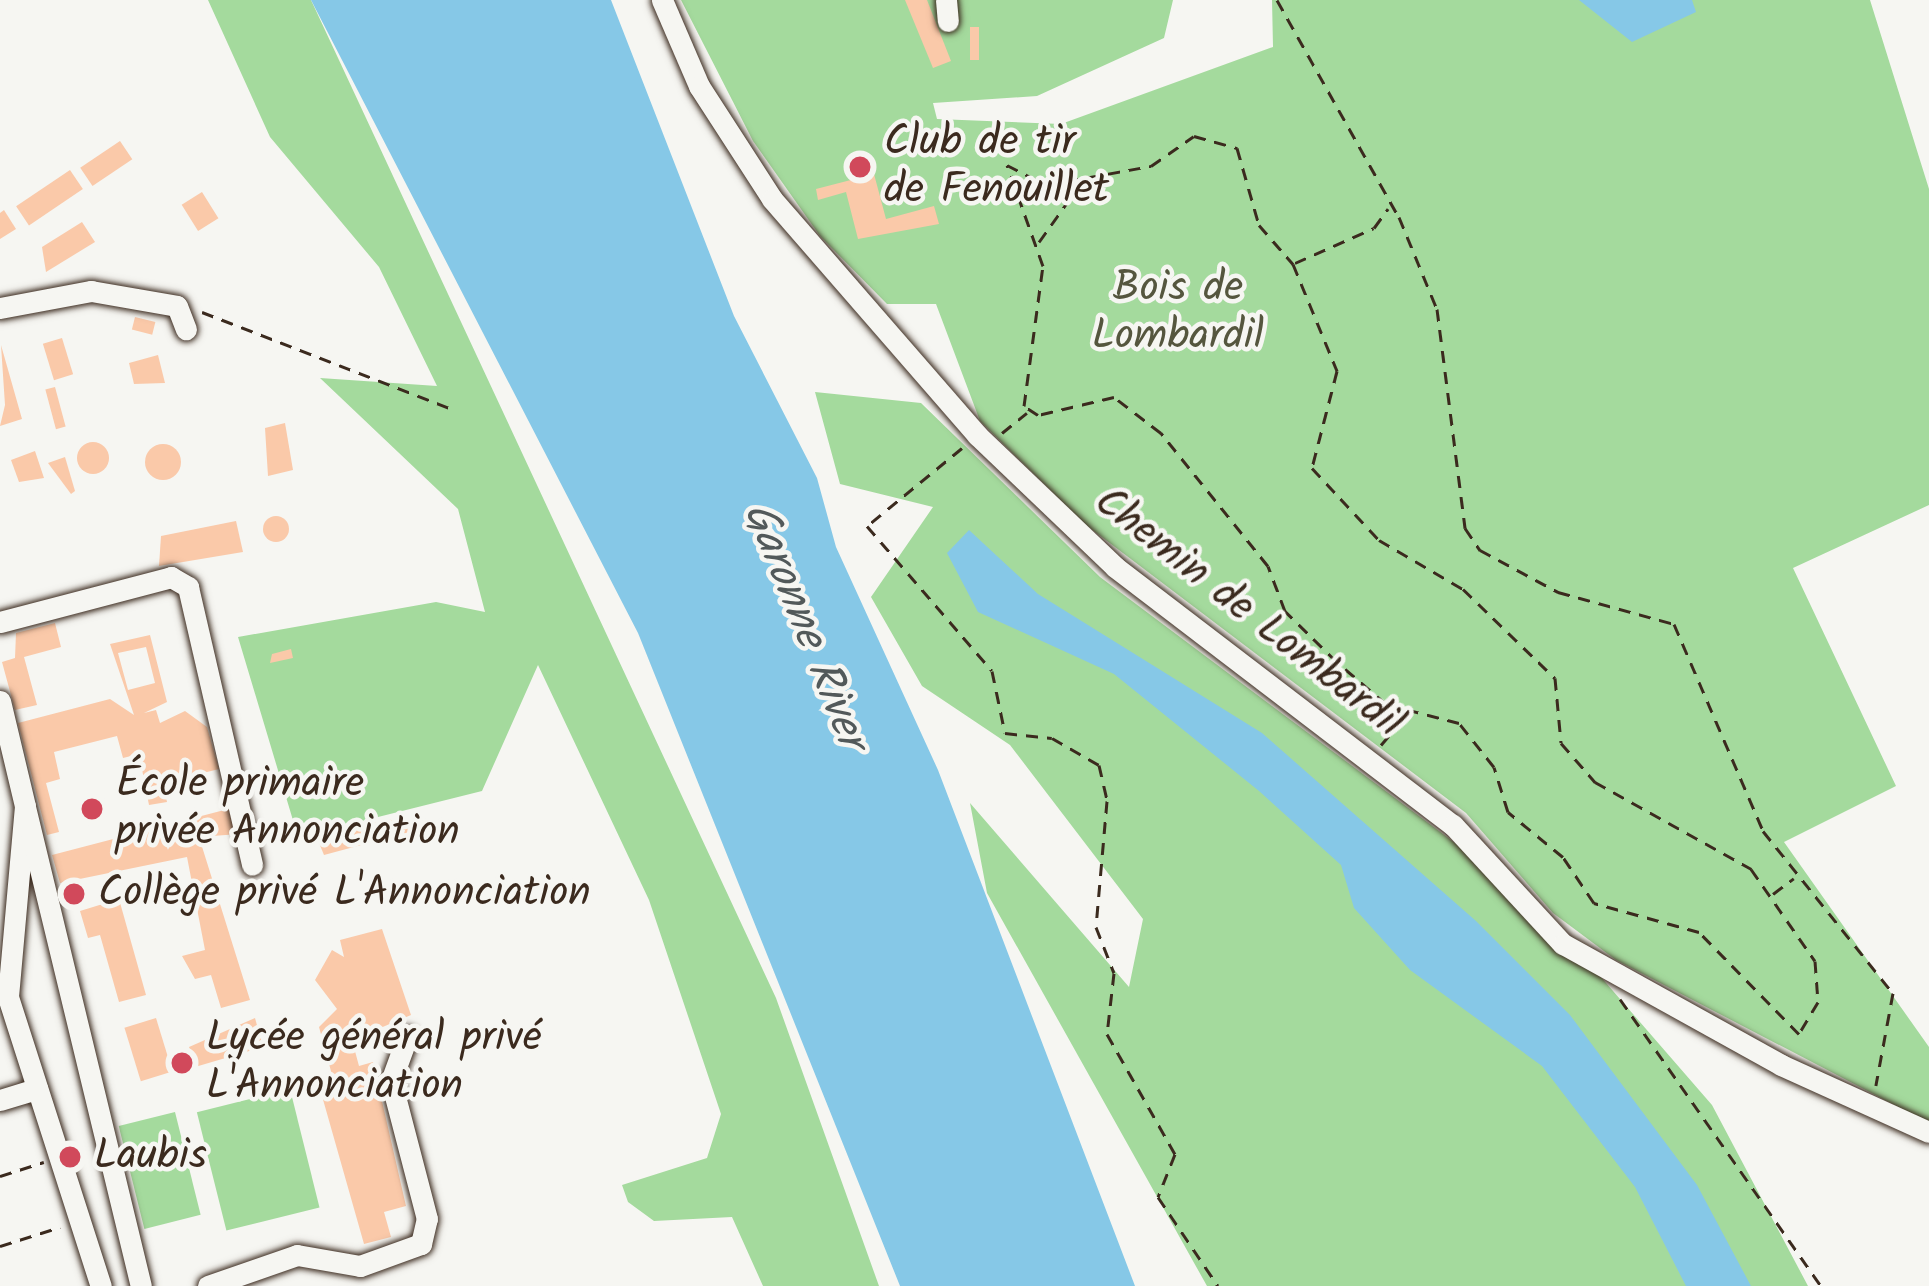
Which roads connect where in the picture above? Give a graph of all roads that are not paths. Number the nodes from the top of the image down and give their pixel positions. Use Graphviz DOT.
graph roads {
  1 [pos="662,0"];
  2 [pos="0,308"];
  3 [pos="186,329"];
  4 [pos="0,622"];
  5 [pos="0,701"];
  6 [pos="25,806"];
  7 [pos="9,860"];
  8 [pos="252,865"];
  9 [pos="11,917"];
  10 [pos="52,926"];
  11 [pos="407,1037"];
  12 [pos="37,1088"];
  13 [pos="0,1100"];
  14 [pos="1929,1132"];
  15 [pos="101,1286"];
  16 [pos="141,1286"];
  17 [pos="208,1286"];
  1 -- 14 [label="street, Chemin de Lombardil"];
  2 -- 3 [label="street"];
  4 -- 8 [label="street"];
  5 -- 6 [label="street"];
  6 -- 7 [label="street"];
  6 -- 10 [label="street"];
  7 -- 9 [label="street"];
  9 -- 10 [label="street"];
  9 -- 12 [label="street"];
  10 -- 16 [label="street"];
  11 -- 17 [label="street"];
  12 -- 13 [label="street"];
  12 -- 15 [label="street"];
}
